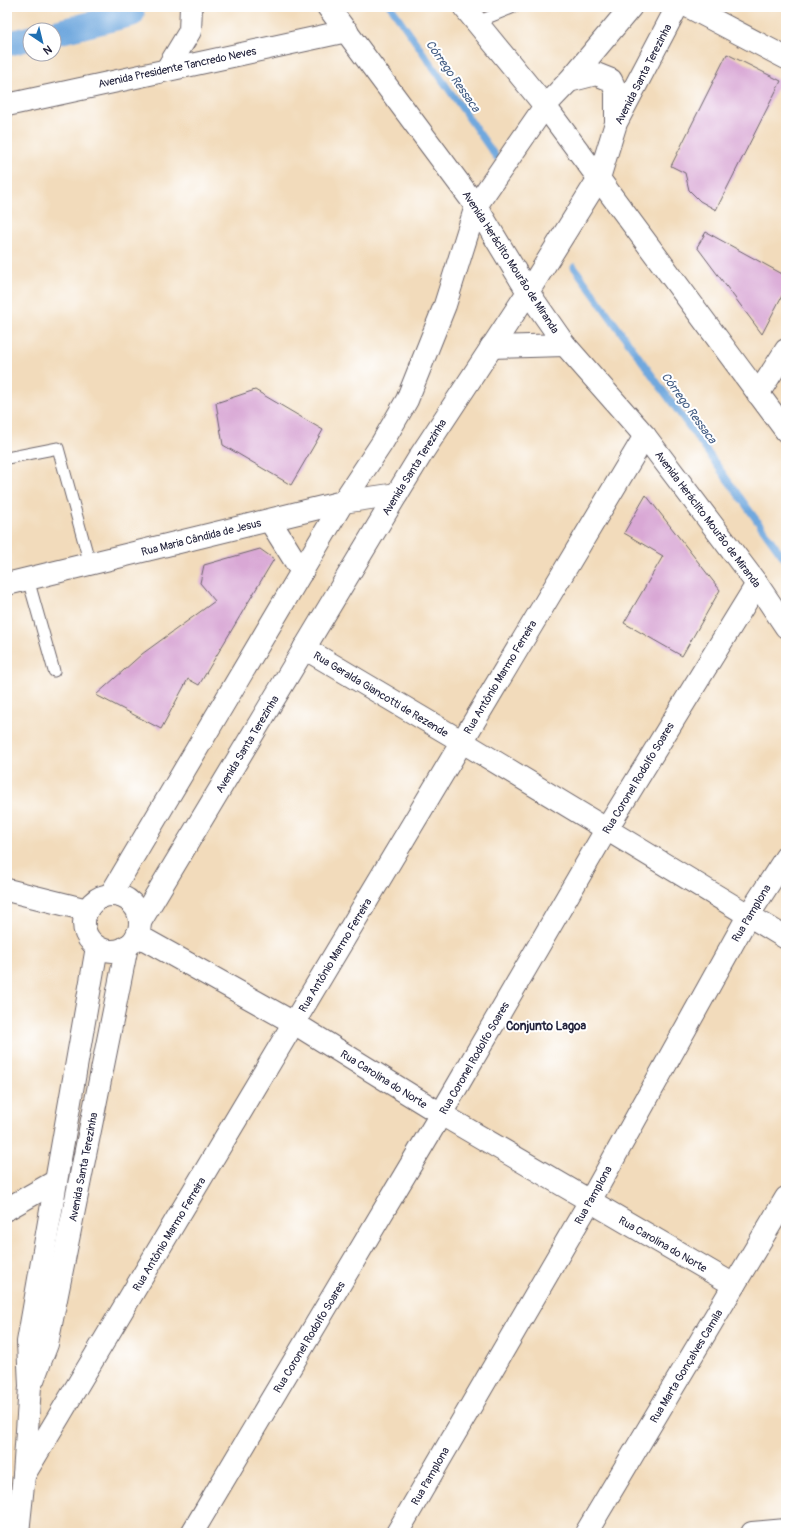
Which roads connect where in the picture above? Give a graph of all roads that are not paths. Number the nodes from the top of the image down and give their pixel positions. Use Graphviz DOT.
graph roads {
  1 [pos="191,7"];
  2 [pos="328,7"];
  3 [pos="514,7"];
  4 [pos="631,7"];
  5 [pos="677,7"];
  6 [pos="689,7"];
  7 [pos="470,15"];
  8 [pos="347,31"];
  9 [pos="786,58"];
  10 [pos="167,69"];
  11 [pos="569,81"];
  12 [pos="7,105"];
  13 [pos="546,106"];
  14 [pos="616,124"];
  15 [pos="599,178"];
  16 [pos="476,206"];
  17 [pos="528,292"];
  18 [pos="565,345"];
  19 [pos="491,347"];
  20 [pos="786,350"];
  21 [pos="758,394"];
  22 [pos="786,431"];
  23 [pos="645,436"];
  24 [pos="7,458"];
  25 [pos="397,494"];
  26 [pos="343,502"];
  27 [pos="270,520"];
  28 [pos="90,564"];
  29 [pos="302,572"];
  30 [pos="28,579"];
  31 [pos="7,584"];
  32 [pos="757,584"];
  33 [pos="786,627"];
  34 [pos="304,648"];
  35 [pos="54,671"];
  36 [pos="461,741"];
  37 [pos="606,830"];
  38 [pos="786,857"];
  39 [pos="7,890"];
  40 [pos="111,894"];
  41 [pos="87,910"];
  42 [pos="748,916"];
  43 [pos="135,934"];
  44 [pos="786,938"];
  45 [pos="97,947"];
  46 [pos="294,1023"];
  47 [pos="441,1114"];
  48 [pos="56,1181"];
  49 [pos="786,1198"];
  50 [pos="590,1201"];
  51 [pos="7,1209"];
  52 [pos="734,1285"];
  53 [pos="30,1386"];
  54 [pos="24,1475"];
  55 [pos="786,1530"];
  56 [pos="18,1533"];
  57 [pos="192,1533"];
  58 [pos="397,1533"];
  59 [pos="586,1533"];
  60 [pos="752,1533"];
  1 -- 10 [label="street"];
  2 -- 8 [label="street, Avenida Heráclito Mourão de Miranda"];
  3 -- 7 [label="lane"];
  4 -- 11 [label="street"];
  5 -- 14 [label="street, Avenida Santa Terezinha"];
  6 -- 9 [label="street"];
  7 -- 13 [label="street"];
  8 -- 10 [label="street, Avenida Presidente Tancredo Neves"];
  8 -- 16 [label="street, Avenida Heráclito Mourão de Miranda"];
  10 -- 12 [label="street, Avenida Presidente Tancredo Neves"];
  11 -- 13 [label="street"];
  11 -- 14 [label="street"];
  13 -- 15 [label="street"];
  13 -- 16 [label="street"];
  14 -- 15 [label="street, Avenida Santa Terezinha"];
  15 -- 17 [label="street, Avenida Santa Terezinha"];
  15 -- 21 [label="street"];
  16 -- 17 [label="street, Avenida Heráclito Mourão de Miranda"];
  16 -- 26 [label="street"];
  17 -- 18 [label="street, Avenida Heráclito Mourão de Miranda"];
  17 -- 19 [label="street, Avenida Santa Terezinha"];
  18 -- 19 [label="street"];
  18 -- 23 [label="street, Avenida Heráclito Mourão de Miranda"];
  19 -- 25 [label="street, Avenida Santa Terezinha"];
  20 -- 21 [label="street"];
  21 -- 22 [label="street"];
  23 -- 32 [label="street, Avenida Heráclito Mourão de Miranda"];
  23 -- 36 [label="street, Rua Antônio Marmo Ferreira"];
  24 -- 28 [label="lane"];
  25 -- 26 [label="street, Rua Maria Cândida de Jesus"];
  25 -- 34 [label="street, Avenida Santa Terezinha"];
  26 -- 27 [label="street, Rua Maria Cândida de Jesus"];
  26 -- 29 [label="street"];
  27 -- 28 [label="street, Rua Maria Cândida de Jesus"];
  27 -- 29 [label="street"];
  28 -- 30 [label="street, Rua Maria Cândida de Jesus"];
  29 -- 40 [label="street"];
  30 -- 31 [label="street, Rua Maria Cândida de Jesus"];
  30 -- 35 [label="lane"];
  32 -- 33 [label="street, Avenida Heráclito Mourão de Miranda"];
  32 -- 37 [label="street, Rua Coronel Rodolfo Soares"];
  34 -- 36 [label="street, Rua Geralda Giancotti de Rezende"];
  34 -- 43 [label="street, Avenida Santa Terezinha"];
  36 -- 37 [label="street, Rua Geralda Giancotti de Rezende"];
  36 -- 46 [label="street, Rua Antônio Marmo Ferreira"];
  37 -- 42 [label="street, Rua Geralda Giancotti de Rezende"];
  37 -- 47 [label="street, Rua Coronel Rodolfo Soares"];
  38 -- 42 [label="street, Rua Pamplona"];
  39 -- 41 [label="street"];
  40 -- 41 [label="street"];
  40 -- 43 [label="street"];
  41 -- 45 [label="street"];
  42 -- 44 [label="street, Rua Geralda Giancotti de Rezende"];
  42 -- 50 [label="street, Rua Pamplona"];
  43 -- 45 [label="street"];
  43 -- 46 [label="street, Rua Carolina do Norte"];
  43 -- 53 [label="street, Avenida Santa Terezinha"];
  45 -- 48 [label="street, Avenida Santa Terezinha"];
  46 -- 47 [label="street, Rua Carolina do Norte"];
  46 -- 54 [label="street, Rua Antônio Marmo Ferreira"];
  47 -- 50 [label="street, Rua Carolina do Norte"];
  47 -- 57 [label="street, Rua Coronel Rodolfo Soares"];
  48 -- 51 [label="street"];
  48 -- 53 [label="street, Avenida Santa Terezinha"];
  49 -- 52 [label="street, Rua Marta Gonçalves Camila"];
  50 -- 52 [label="street, Rua Carolina do Norte"];
  50 -- 58 [label="street, Rua Pamplona"];
  52 -- 59 [label="street, Rua Marta Gonçalves Camila"];
  53 -- 54 [label="street, Avenida Santa Terezinha"];
  54 -- 56 [label="street, Avenida Santa Terezinha"];
  55 -- 60 [label="street"];
}
